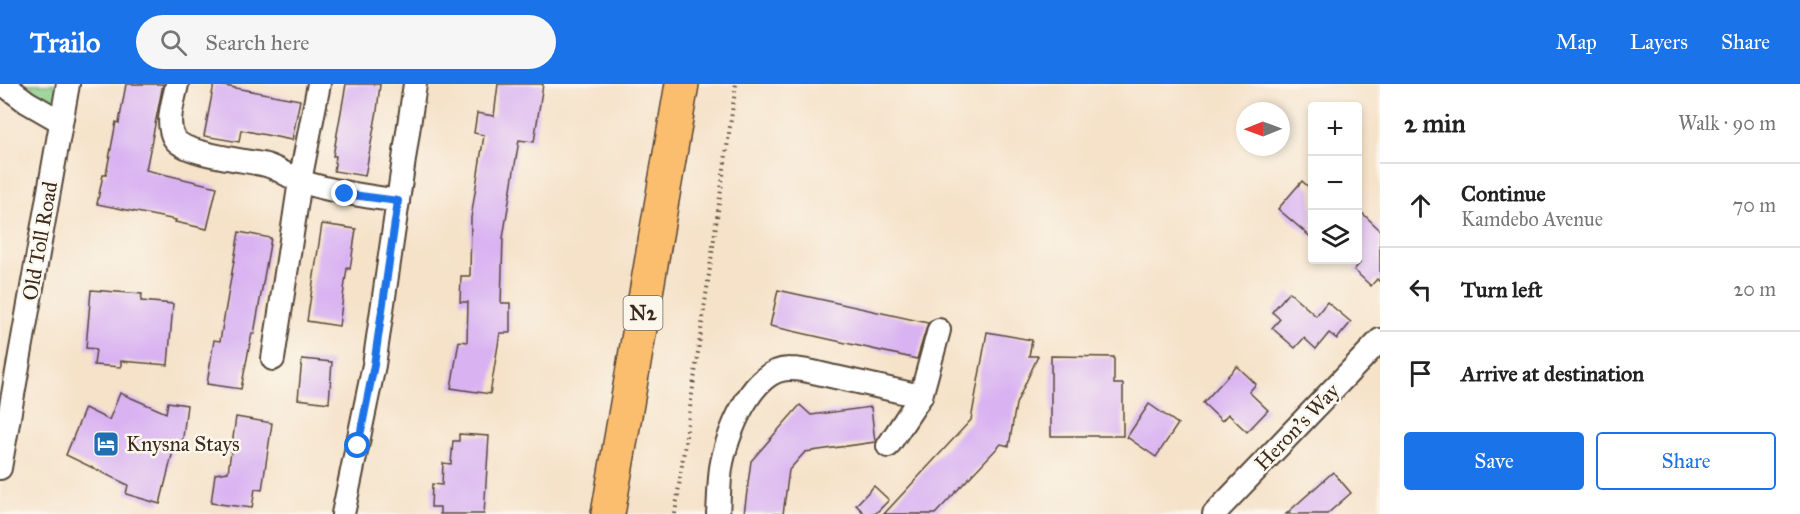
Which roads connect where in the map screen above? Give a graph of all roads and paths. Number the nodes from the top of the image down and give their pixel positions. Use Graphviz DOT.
graph roads {
  1 [pos="3,84"];
  2 [pos="68,84"];
  3 [pos="177,84"];
  4 [pos="319,84"];
  5 [pos="415,84"];
  6 [pos="682,84"];
  7 [pos="736,84"];
  8 [pos="60,121"];
  9 [pos="300,181"];
  10 [pos="398,201"];
  11 [pos="939,330"];
  12 [pos="1380,340"];
  13 [pos="273,359"];
  14 [pos="921,396"];
  15 [pos="888,446"];
  16 [pos="0,468"];
  17 [pos="343,514"];
  18 [pos="608,514"];
  19 [pos="675,514"];
  20 [pos="718,514"];
  21 [pos="1214,514"];
  1 -- 8 [label="street"];
  2 -- 8 [label="street, Old Toll Road"];
  3 -- 9 [label="street"];
  4 -- 9 [label="street"];
  5 -- 10 [label="street"];
  6 -- 18 [label="highway, N2"];
  7 -- 19 [label="path"];
  8 -- 16 [label="street, Old Toll Road"];
  9 -- 10 [label="street"];
  9 -- 13 [label="street"];
  10 -- 17 [label="street"];
  11 -- 14 [label="street"];
  12 -- 21 [label="street, Heron's Way"];
  14 -- 15 [label="street"];
  14 -- 20 [label="street"];
}
